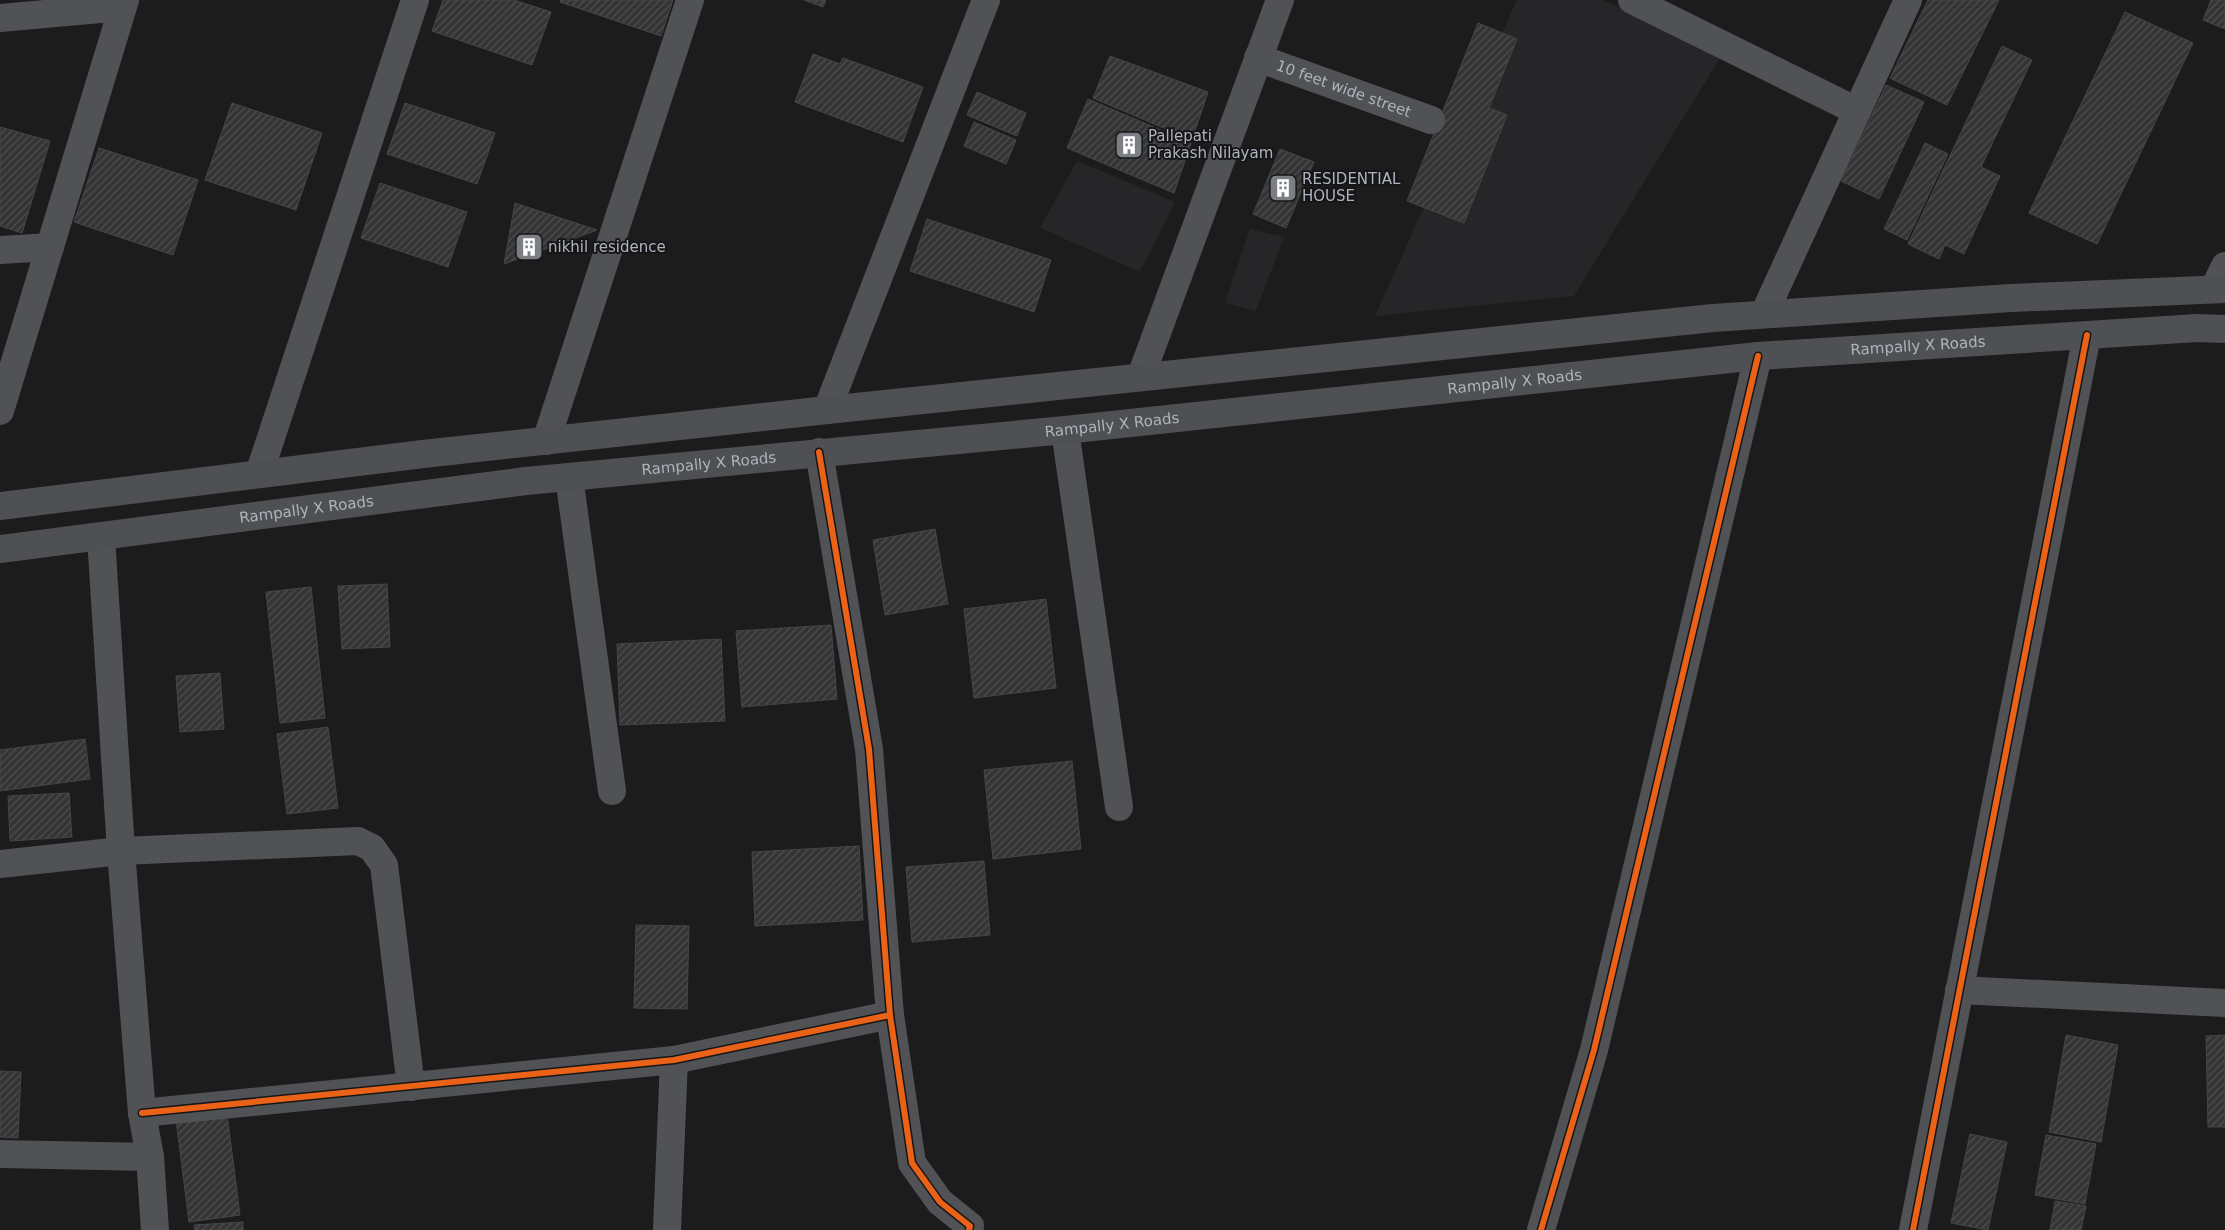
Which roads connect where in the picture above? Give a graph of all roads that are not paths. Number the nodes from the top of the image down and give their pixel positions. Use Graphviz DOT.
graph roads {
  1 [pos="415,0"];
  2 [pos="690,0"];
  3 [pos="986,0"];
  4 [pos="1280,0"];
  5 [pos="1632,0"];
  6 [pos="1908,0"];
  7 [pos="124,3"];
  8 [pos="0,18"];
  9 [pos="1258,58"];
  10 [pos="1857,111"];
  11 [pos="1431,120"];
  12 [pos="50,246"];
  13 [pos="0,250"];
  14 [pos="2221,282"];
  15 [pos="1764,314"];
  16 [pos="2225,329"];
  17 [pos="2087,335"];
  18 [pos="1758,356"];
  19 [pos="1141,376"];
  20 [pos="827,410"];
  21 [pos="0,411"];
  22 [pos="1065,430"];
  23 [pos="546,441"];
  24 [pos="819,452"];
  25 [pos="259,474"];
  26 [pos="569,477"];
  27 [pos="0,506"];
  28 [pos="101,537"];
  29 [pos="0,549"];
  30 [pos="612,791"];
  31 [pos="1119,807"];
  32 [pos="121,851"];
  33 [pos="0,864"];
  34 [pos="1959,990"];
  35 [pos="2225,1003"];
  36 [pos="890,1015"];
  37 [pos="674,1060"];
  38 [pos="411,1086"];
  39 [pos="142,1113"];
  40 [pos="0,1154"];
  41 [pos="150,1157"];
  42 [pos="974,1229"];
  43 [pos="155,1230"];
  44 [pos="666,1230"];
  45 [pos="1541,1230"];
  46 [pos="1913,1230"];
  1 -- 25 [label="street"];
  2 -- 23 [label="street"];
  3 -- 20 [label="street"];
  4 -- 9 [label="street"];
  5 -- 10 [label="street"];
  6 -- 10 [label="street"];
  7 -- 8 [label="street"];
  7 -- 12 [label="street"];
  9 -- 11 [label="street, 10 feet wide street"];
  9 -- 19 [label="street"];
  10 -- 15 [label="street"];
  12 -- 13 [label="street"];
  12 -- 21 [label="street"];
  14 -- 15 [label="main road"];
  15 -- 19 [label="main road"];
  16 -- 17 [label="main road, Rampally X Roads"];
  17 -- 18 [label="main road, Rampally X Roads"];
  17 -- 34 [label="street"];
  18 -- 22 [label="main road, Rampally X Roads"];
  18 -- 45 [label="street"];
  19 -- 20 [label="main road"];
  20 -- 23 [label="main road"];
  22 -- 24 [label="main road, Rampally X Roads"];
  22 -- 31 [label="street"];
  23 -- 25 [label="main road"];
  24 -- 26 [label="main road, Rampally X Roads"];
  24 -- 36 [label="street"];
  25 -- 27 [label="main road"];
  26 -- 28 [label="main road, Rampally X Roads"];
  26 -- 30 [label="street"];
  28 -- 29 [label="main road, Rampally X Roads"];
  28 -- 32 [label="street"];
  32 -- 33 [label="street"];
  32 -- 38 [label="street"];
  32 -- 39 [label="street"];
  34 -- 35 [label="street"];
  34 -- 46 [label="street"];
  36 -- 37 [label="street"];
  36 -- 42 [label="street"];
  37 -- 38 [label="street"];
  37 -- 44 [label="street"];
  38 -- 39 [label="street"];
  39 -- 41 [label="street"];
  40 -- 41 [label="street"];
  41 -- 43 [label="street"];
}
